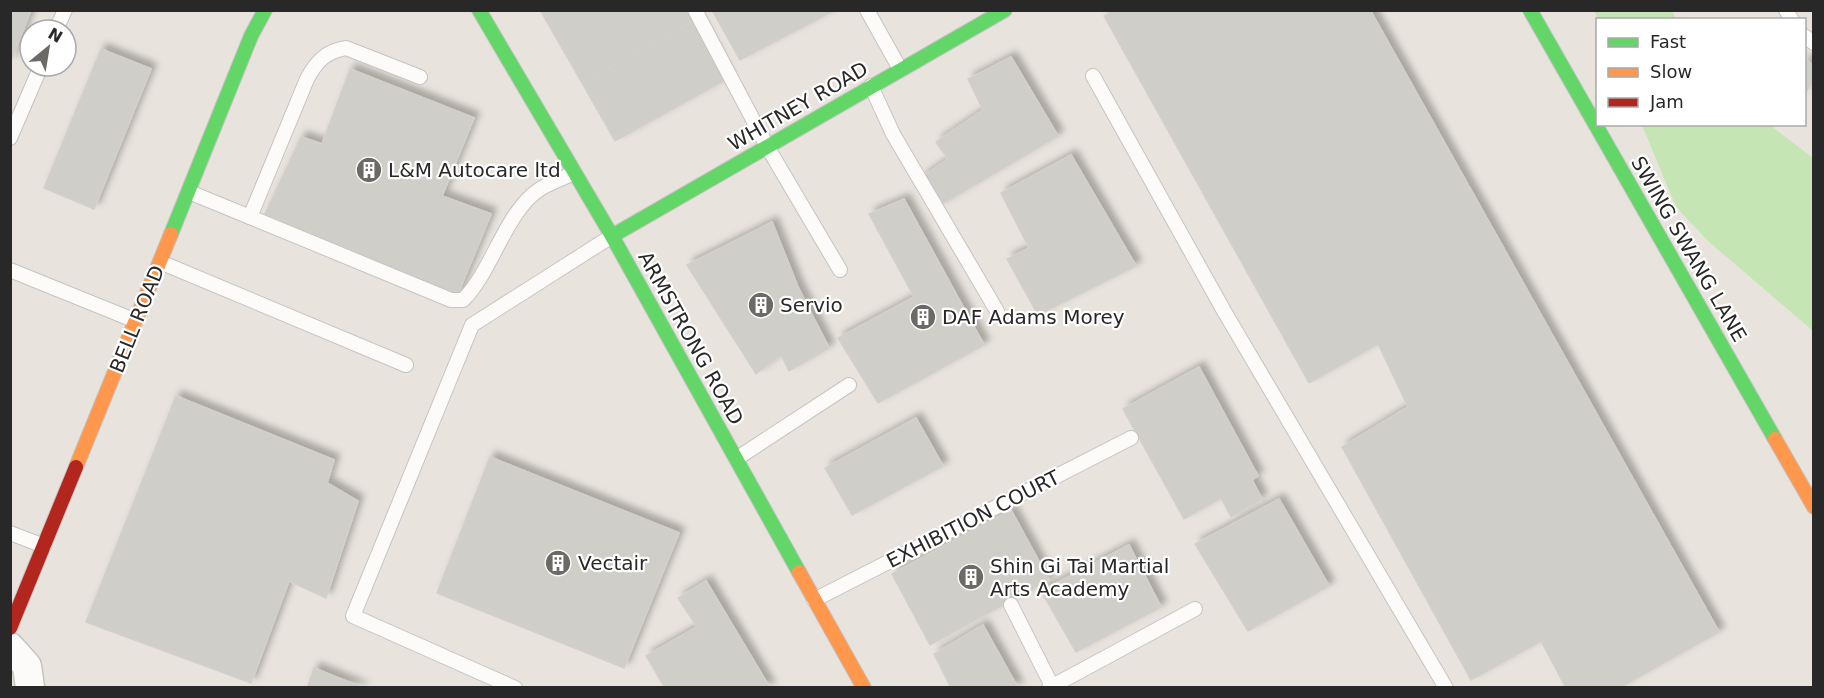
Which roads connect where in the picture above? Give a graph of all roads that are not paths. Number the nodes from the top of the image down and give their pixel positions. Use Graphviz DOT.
graph roads {
  1 [pos="265,10"];
  2 [pos="479,10"];
  3 [pos="695,10"];
  4 [pos="867,10"];
  5 [pos="1005,10"];
  6 [pos="1530,10"];
  7 [pos="900,69"];
  8 [pos="1093,76"];
  9 [pos="420,77"];
  10 [pos="36,78"];
  11 [pos="871,86"];
  12 [pos="1596,126"];
  13 [pos="1596,126"];
  14 [pos="10,138"];
  15 [pos="768,148"];
  16 [pos="574,173"];
  17 [pos="189,192"];
  18 [pos="250,217"];
  19 [pos="612,236"];
  20 [pos="159,262"];
  21 [pos="10,270"];
  22 [pos="840,270"];
  23 [pos="996,310"];
  24 [pos="136,321"];
  25 [pos="406,365"];
  26 [pos="849,386"];
  27 [pos="1131,438"];
  28 [pos="736,459"];
  29 [pos="1814,507"];
  30 [pos="10,533"];
  31 [pos="44,546"];
  32 [pos="814,600"];
  33 [pos="1011,605"];
  34 [pos="1195,609"];
  35 [pos="10,628"];
  36 [pos="10,647"];
  37 [pos="30,687"];
  38 [pos="515,687"];
  39 [pos="864,687"];
  40 [pos="1050,687"];
  41 [pos="1446,687"];
  1 -- 17 [label="street, BELL ROAD"];
  2 -- 16 [label="street, ARMSTRONG ROAD"];
  3 -- 15 [label="lane"];
  4 -- 7 [label="lane"];
  5 -- 7 [label="street, WHITNEY ROAD"];
  6 -- 12 [label="street, SWING SWANG LANE"];
  7 -- 11 [label="street, WHITNEY ROAD"];
  8 -- 41 [label="lane"];
  9 -- 18 [label="lane"];
  10 -- 14 [label="lane"];
  11 -- 15 [label="street, WHITNEY ROAD"];
  11 -- 23 [label="lane"];
  13 -- 29 [label="street, SWING SWANG LANE"];
  15 -- 19 [label="street, WHITNEY ROAD"];
  15 -- 22 [label="lane"];
  16 -- 18 [label="lane"];
  16 -- 19 [label="street, ARMSTRONG ROAD"];
  17 -- 18 [label="lane"];
  17 -- 20 [label="street, BELL ROAD"];
  19 -- 28 [label="street, ARMSTRONG ROAD"];
  19 -- 38 [label="lane"];
  20 -- 24 [label="street, BELL ROAD"];
  20 -- 25 [label="lane"];
  21 -- 24 [label="lane"];
  24 -- 31 [label="street, BELL ROAD"];
  26 -- 28 [label="lane"];
  27 -- 32 [label="lane, EXHIBITION COURT"];
  28 -- 32 [label="street, ARMSTRONG ROAD"];
  30 -- 31 [label="lane"];
  31 -- 35 [label="street, BELL ROAD"];
  32 -- 39 [label="street, ARMSTRONG ROAD"];
  33 -- 40 [label="lane"];
  34 -- 40 [label="lane"];
  36 -- 37 [label="street"];
}
